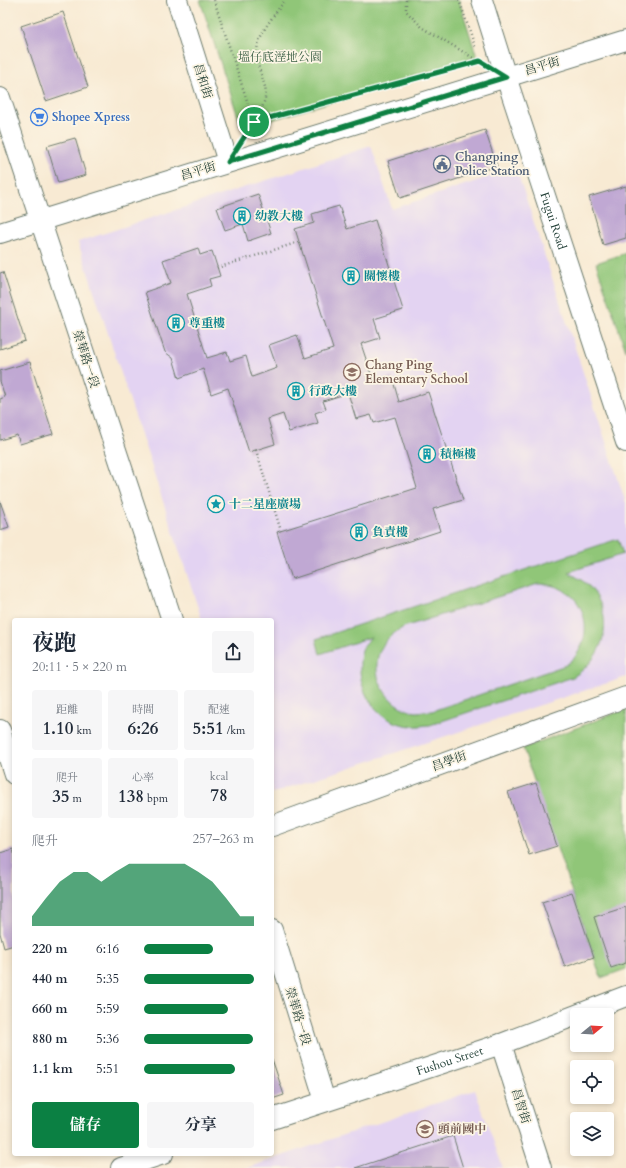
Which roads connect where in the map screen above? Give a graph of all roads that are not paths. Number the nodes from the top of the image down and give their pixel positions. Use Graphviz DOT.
graph roads {
  1 [pos="177,0"];
  2 [pos="482,0"];
  3 [pos="626,40"];
  4 [pos="506,77"];
  5 [pos="0,98"];
  6 [pos="228,162"];
  7 [pos="40,220"];
  8 [pos="0,233"];
  9 [pos="626,442"];
  10 [pos="171,618"];
  11 [pos="626,697"];
  12 [pos="0,730"];
  13 [pos="12,768"];
  14 [pos="274,825"];
  15 [pos="274,936"];
  16 [pos="626,996"];
  17 [pos="501,1044"];
  18 [pos="325,1101"];
  19 [pos="274,1118"];
  20 [pos="154,1156"];
  21 [pos="131,1161"];
  22 [pos="541,1168"];
  1 -- 6 [label="street, 昌和街"];
  2 -- 4 [label="street, Fugui Road"];
  3 -- 4 [label="street, 昌平街"];
  4 -- 6 [label="street, 昌平街"];
  4 -- 9 [label="street, Fugui Road"];
  5 -- 7 [label="street, 榮華路一段"];
  6 -- 7 [label="street, 昌平街"];
  7 -- 8 [label="street, 昌平街"];
  7 -- 10 [label="street, 榮華路一段"];
  11 -- 14 [label="street, 昌學街"];
  12 -- 13 [label="street"];
  15 -- 18 [label="street, 榮華路一段"];
  16 -- 17 [label="street, Fushou Street"];
  17 -- 18 [label="street, Fushou Street"];
  17 -- 22 [label="street, 昌智街"];
  18 -- 19 [label="street, Fushou Street"];
  20 -- 21 [label="street"];
}
